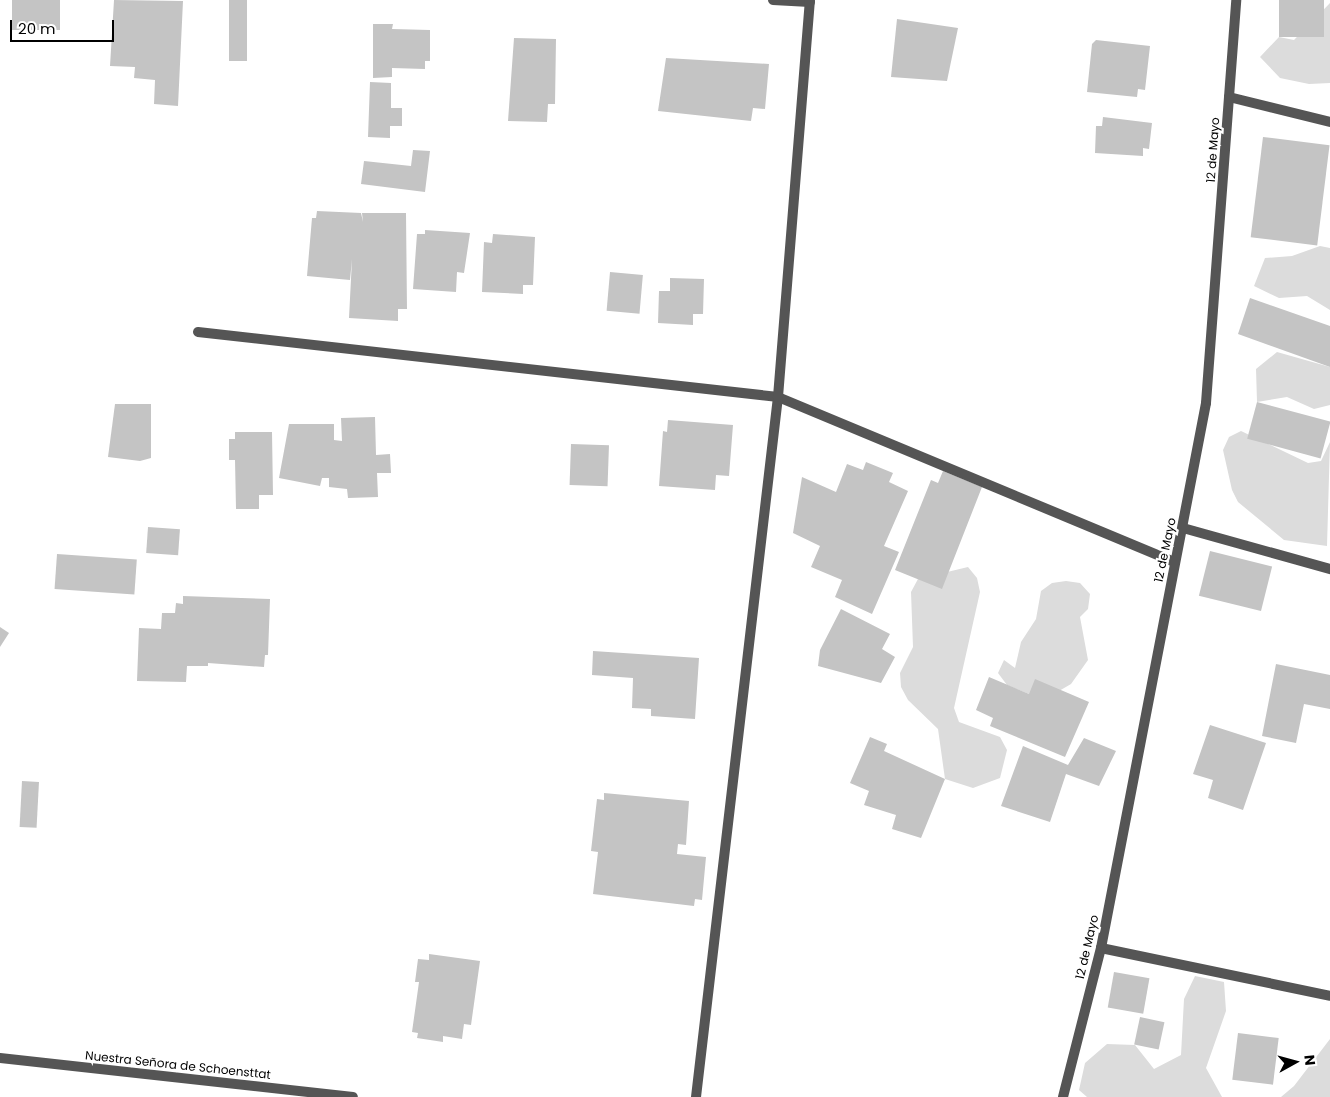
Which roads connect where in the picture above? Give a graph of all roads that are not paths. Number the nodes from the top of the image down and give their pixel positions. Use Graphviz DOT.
graph roads {
  1 [pos="773,0"];
  2 [pos="1236,0"];
  3 [pos="810,1"];
  4 [pos="1229,97"];
  5 [pos="1330,122"];
  6 [pos="198,332"];
  7 [pos="778,397"];
  8 [pos="1183,528"];
  9 [pos="1174,562"];
  10 [pos="1330,569"];
  11 [pos="1101,948"];
  12 [pos="1330,996"];
  13 [pos="0,1058"];
  14 [pos="353,1097"];
  15 [pos="696,1097"];
  16 [pos="1063,1097"];
  1 -- 3 [label="street"];
  2 -- 4 [label="street, 12 de Mayo"];
  3 -- 7 [label="street"];
  4 -- 5 [label="street"];
  4 -- 8 [label="street, 12 de Mayo"];
  6 -- 7 [label="street"];
  7 -- 9 [label="street"];
  7 -- 15 [label="street"];
  8 -- 9 [label="street, 12 de Mayo"];
  8 -- 10 [label="street"];
  9 -- 11 [label="street, 12 de Mayo"];
  11 -- 12 [label="street"];
  11 -- 16 [label="street, 12 de Mayo"];
  13 -- 14 [label="street, Nuestra Señora de Schoensttat"];
}
